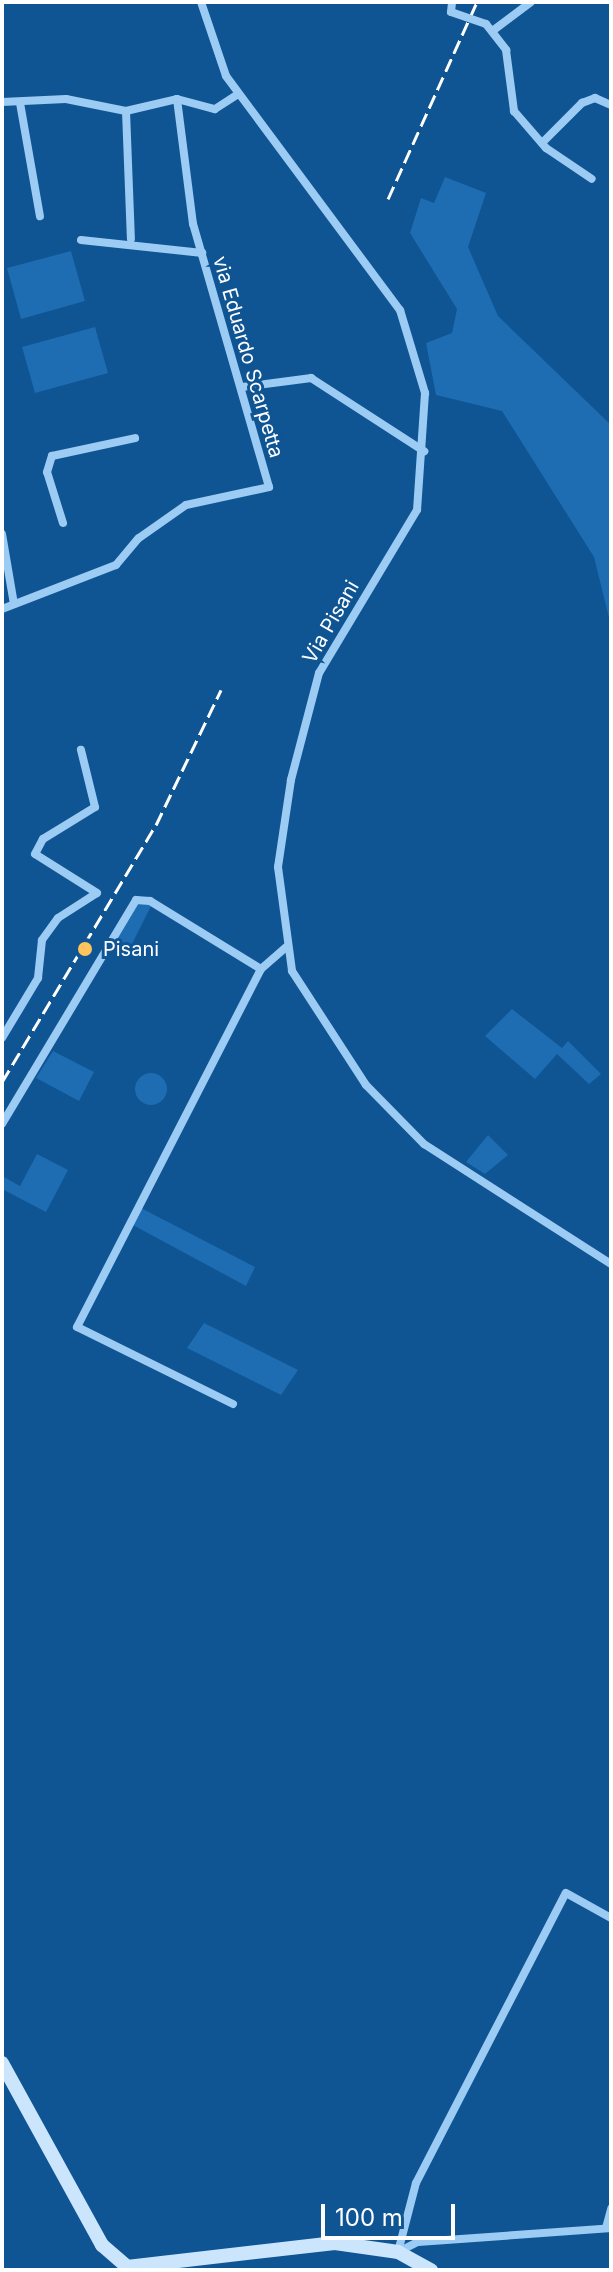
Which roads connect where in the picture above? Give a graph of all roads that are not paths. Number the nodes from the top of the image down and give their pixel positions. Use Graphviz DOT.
graph roads {
  1 [pos="201,2"];
  2 [pos="531,2"];
  3 [pos="451,7"];
  4 [pos="491,26"];
  5 [pos="238,94"];
  6 [pos="177,99"];
  7 [pos="2,102"];
  8 [pos="20,103"];
  9 [pos="611,105"];
  10 [pos="126,111"];
  11 [pos="542,143"];
  12 [pos="592,179"];
  13 [pos="40,216"];
  14 [pos="131,239"];
  15 [pos="81,240"];
  16 [pos="202,253"];
  17 [pos="242,387"];
  18 [pos="135,438"];
  19 [pos="424,451"];
  20 [pos="63,523"];
  21 [pos="2,534"];
  22 [pos="14,604"];
  23 [pos="2,609"];
  24 [pos="81,750"];
  25 [pos="286,947"];
  26 [pos="261,969"];
  27 [pos="4,1027"];
  28 [pos="2,1038"];
  29 [pos="2,1124"];
  30 [pos="611,1264"];
  31 [pos="233,1404"];
  32 [pos="611,1918"];
  33 [pos="2,2063"];
  34 [pos="611,2209"];
  35 [pos="608,2228"];
  36 [pos="398,2252"];
  37 [pos="126,2268"];
  38 [pos="431,2270"];
  1 -- 5 [label="street, Via Pisani"];
  2 -- 4 [label="street"];
  3 -- 4 [label="street, bridge"];
  4 -- 11 [label="street"];
  5 -- 6 [label="street"];
  5 -- 19 [label="street, Via Pisani"];
  6 -- 10 [label="street"];
  6 -- 16 [label="street, via Eduardo Scarpetta"];
  7 -- 8 [label="street"];
  8 -- 10 [label="street"];
  8 -- 13 [label="street"];
  9 -- 11 [label="street"];
  10 -- 14 [label="street"];
  11 -- 12 [label="street"];
  15 -- 16 [label="street"];
  16 -- 17 [label="street, via Eduardo Scarpetta"];
  17 -- 19 [label="street"];
  17 -- 22 [label="street, via Eduardo Scarpetta"];
  18 -- 20 [label="street"];
  19 -- 25 [label="street, Via Pisani"];
  21 -- 22 [label="street"];
  22 -- 23 [label="street, via Eduardo Scarpetta"];
  24 -- 27 [label="street"];
  25 -- 26 [label="street"];
  25 -- 30 [label="street, Via Pisani"];
  26 -- 29 [label="street"];
  26 -- 31 [label="street"];
  27 -- 28 [label="street"];
  32 -- 36 [label="street"];
  33 -- 37 [label="main road"];
  34 -- 35 [label="street"];
  35 -- 36 [label="street"];
  36 -- 37 [label="main road"];
  36 -- 38 [label="main road"];
}
